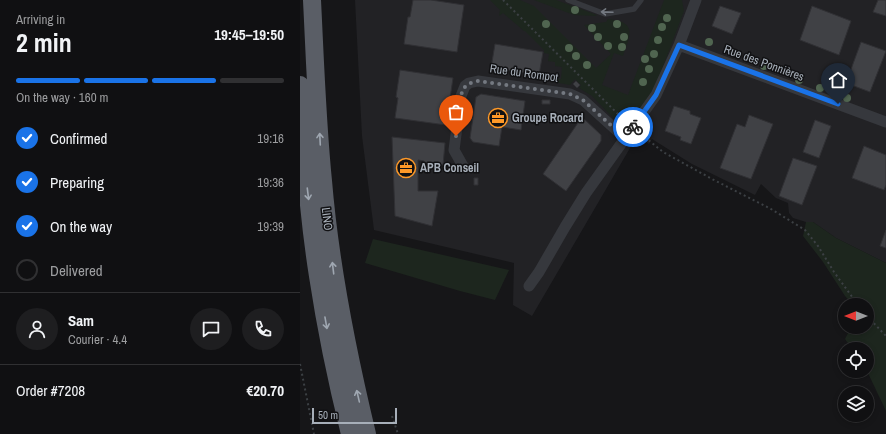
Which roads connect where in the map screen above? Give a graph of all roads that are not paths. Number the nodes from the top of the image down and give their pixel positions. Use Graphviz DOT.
graph roads {
  1 [pos="312,0"];
  2 [pos="568,0"];
  3 [pos="641,0"];
  4 [pos="696,0"];
  5 [pos="679,45"];
  6 [pos="300,85"];
  7 [pos="886,122"];
  8 [pos="625,138"];
  9 [pos="463,166"];
  10 [pos="528,286"];
  11 [pos="350,434"];
  12 [pos="367,434"];
  12 -- 1 [label="highway, LINO, one-way"];
  3 -- 2 [label="lane, one-way"];
  4 -- 5 [label="street"];
  5 -- 7 [label="street, Rue des Ponnières"];
  5 -- 8 [label="street"];
  6 -- 11 [label="highway, LINO, one-way"];
  8 -- 9 [label="street, Rue du Rompot"];
  8 -- 10 [label="street"];
}
